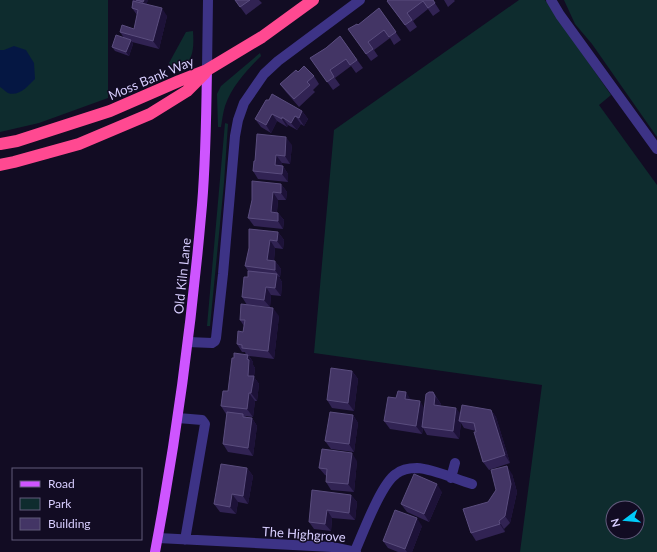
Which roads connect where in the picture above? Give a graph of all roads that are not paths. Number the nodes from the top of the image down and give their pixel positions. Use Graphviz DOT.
graph roads {
  1 [pos="208,0"];
  2 [pos="313,0"];
  3 [pos="360,0"];
  4 [pos="551,0"];
  5 [pos="207,70"];
  6 [pos="0,144"];
  7 [pos="657,149"];
  8 [pos="0,165"];
  9 [pos="188,342"];
  10 [pos="178,418"];
  11 [pos="455,463"];
  12 [pos="451,478"];
  13 [pos="472,484"];
  14 [pos="158,538"];
  15 [pos="185,540"];
  16 [pos="251,548"];
  17 [pos="155,552"];
  18 [pos="356,552"];
  1 -- 5 [label="street, Old Kiln Lane"];
  2 -- 5 [label="highway"];
  3 -- 9 [label="street"];
  4 -- 7 [label="street"];
  5 -- 6 [label="highway, Moss Bank Way"];
  5 -- 8 [label="highway, Moss Bank Way"];
  5 -- 9 [label="main road, Old Kiln Lane"];
  9 -- 10 [label="main road, Old Kiln Lane"];
  10 -- 14 [label="main road, Old Kiln Lane"];
  10 -- 15 [label="street"];
  11 -- 12 [label="street"];
  12 -- 13 [label="street, The Highgrove"];
  12 -- 18 [label="street, The Highgrove"];
  14 -- 15 [label="street, The Highgrove"];
  14 -- 17 [label="main road, Old Kiln Lane"];
  15 -- 16 [label="street, The Highgrove"];
  16 -- 18 [label="street, The Highgrove"];
}
